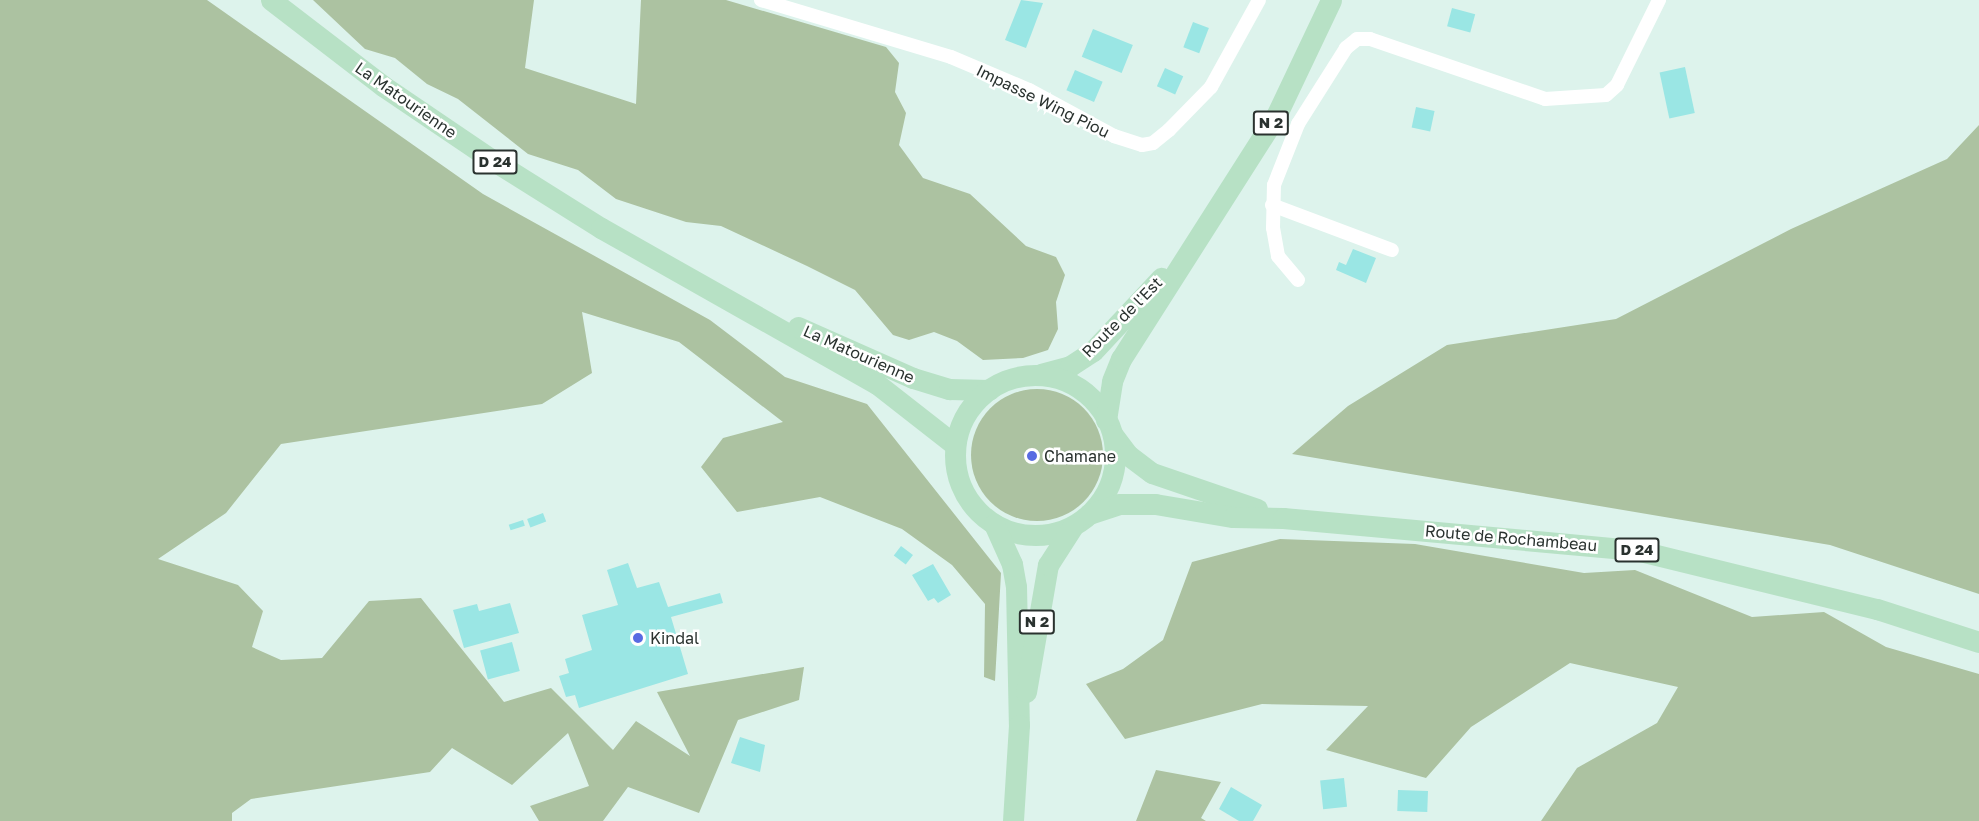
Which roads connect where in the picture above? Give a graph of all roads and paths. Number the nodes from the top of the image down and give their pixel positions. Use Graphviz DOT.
graph roads {
  1 [pos="271,0"];
  2 [pos="761,0"];
  3 [pos="1259,0"];
  4 [pos="1331,0"];
  5 [pos="1659,0"];
  6 [pos="1276,116"];
  7 [pos="1298,124"];
  8 [pos="1272,205"];
  9 [pos="1198,238"];
  10 [pos="1392,250"];
  11 [pos="1298,280"];
  12 [pos="733,301"];
  13 [pos="1034,375"];
  14 [pos="989,390"];
  15 [pos="1109,427"];
  16 [pos="955,445"];
  17 [pos="1283,518"];
  18 [pos="1081,520"];
  19 [pos="994,524"];
  20 [pos="1979,642"];
  21 [pos="1019,725"];
  22 [pos="1013,821"];
  1 -- 12 [label="main road, La Matourienne / D 24"];
  2 -- 3 [label="street, Impasse Wing Piou"];
  4 -- 6 [label="main road, Route de l'Est / N 2"];
  5 -- 7 [label="street"];
  6 -- 7 [label="street"];
  6 -- 9 [label="main road, Route de l'Est / N 2"];
  7 -- 8 [label="street"];
  8 -- 10 [label="street"];
  8 -- 11 [label="street"];
  9 -- 13 [label="main road, Route de l'Est / N 2"];
  9 -- 15 [label="main road, Route de l'Est / N 2"];
  12 -- 14 [label="main road, La Matourienne / D 24"];
  12 -- 16 [label="main road, La Matourienne / D 24"];
  13 -- 14 [label="main road, N 2"];
  13 -- 15 [label="main road, N 2"];
  14 -- 16 [label="main road, N 2"];
  15 -- 17 [label="main road, Route de Rochambeau / D 24"];
  15 -- 18 [label="main road, N 2"];
  16 -- 19 [label="main road, N 2"];
  17 -- 18 [label="main road, Route de Rochambeau / D 24"];
  17 -- 20 [label="main road, Route de Rochambeau / D 24"];
  18 -- 19 [label="main road, N 2"];
  18 -- 21 [label="main road, N 2"];
  19 -- 21 [label="main road, N 2"];
  21 -- 22 [label="main road, N 2"];
}
